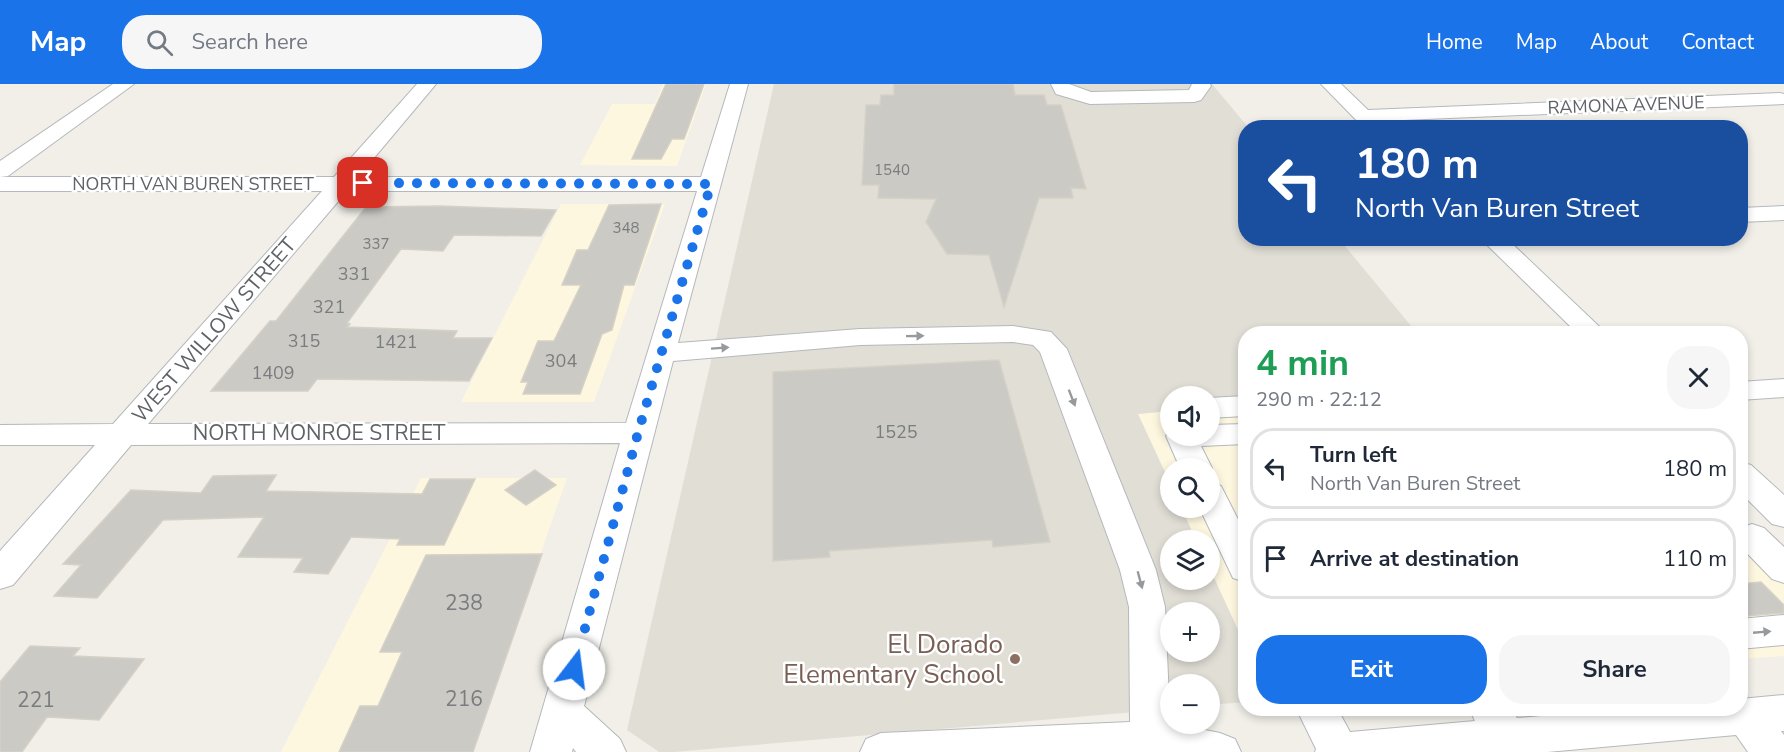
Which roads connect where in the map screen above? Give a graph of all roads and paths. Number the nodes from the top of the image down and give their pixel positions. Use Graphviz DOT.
graph roads {
  1 [pos="125,84"];
  2 [pos="427,84"];
  3 [pos="739,84"];
  4 [pos="1060,84"];
  5 [pos="1201,84"];
  6 [pos="1330,84"];
  7 [pos="1752,84"];
  8 [pos="1782,100"];
  9 [pos="1368,120"];
  10 [pos="1407,120"];
  11 [pos="0,171"];
  12 [pos="340,183"];
  13 [pos="0,184"];
  14 [pos="711,184"];
  15 [pos="1784,213"];
  16 [pos="1748,215"];
  17 [pos="1500,246"];
  18 [pos="1585,326"];
  19 [pos="662,353"];
  20 [pos="1784,388"];
  21 [pos="1748,390"];
  22 [pos="1238,406"];
  23 [pos="1220,407"];
  24 [pos="638,433"];
  25 [pos="124,434"];
  26 [pos="0,435"];
  27 [pos="1220,438"];
  28 [pos="1238,439"];
  29 [pos="1748,481"];
  30 [pos="1784,515"];
  31 [pos="1220,517"];
  32 [pos="1759,537"];
  33 [pos="1238,554"];
  34 [pos="1784,569"];
  35 [pos="0,575"];
  36 [pos="1784,630"];
  37 [pos="1748,633"];
  38 [pos="562,712"];
  39 [pos="1748,715"];
  40 [pos="1765,715"];
  41 [pos="1320,716"];
  42 [pos="1710,716"];
  43 [pos="1601,718"];
  44 [pos="1504,733"];
  45 [pos="1151,740"];
  46 [pos="1451,748"];
  47 [pos="551,752"];
  48 [pos="605,752"];
  49 [pos="881,752"];
  50 [pos="1221,752"];
  51 [pos="1337,752"];
  52 [pos="1772,752"];
  1 -- 11 [label="street"];
  2 -- 12 [label="street, WEST WILLOW STREET"];
  3 -- 14 [label="street"];
  4 -- 5 [label="street"];
  6 -- 9 [label="street"];
  7 -- 8 [label="street"];
  8 -- 10 [label="street, RAMONA AVENUE"];
  12 -- 13 [label="street, NORTH VAN BUREN STREET"];
  12 -- 14 [label="street, NORTH VAN BUREN STREET"];
  12 -- 25 [label="street, WEST WILLOW STREET"];
  14 -- 19 [label="street"];
  15 -- 16 [label="street"];
  17 -- 18 [label="street"];
  19 -- 24 [label="street"];
  19 -- 45 [label="street, one-way"];
  20 -- 21 [label="street"];
  22 -- 23 [label="street"];
  24 -- 25 [label="street, NORTH MONROE STREET"];
  24 -- 38 [label="street"];
  25 -- 26 [label="street, NORTH MONROE STREET"];
  25 -- 35 [label="street, WEST WILLOW STREET"];
  27 -- 28 [label="street"];
  29 -- 30 [label="street"];
  31 -- 33 [label="street"];
  32 -- 34 [label="street"];
  37 -- 36 [label="street, one-way"];
  38 -- 47 [label="street"];
  38 -- 48 [label="street"];
  39 -- 40 [label="street"];
  40 -- 52 [label="street"];
  41 -- 51 [label="street"];
  42 -- 43 [label="street"];
  43 -- 44 [label="street"];
  44 -- 46 [label="street"];
  45 -- 49 [label="street"];
  45 -- 50 [label="street"];
  46 -- 51 [label="street"];
}
